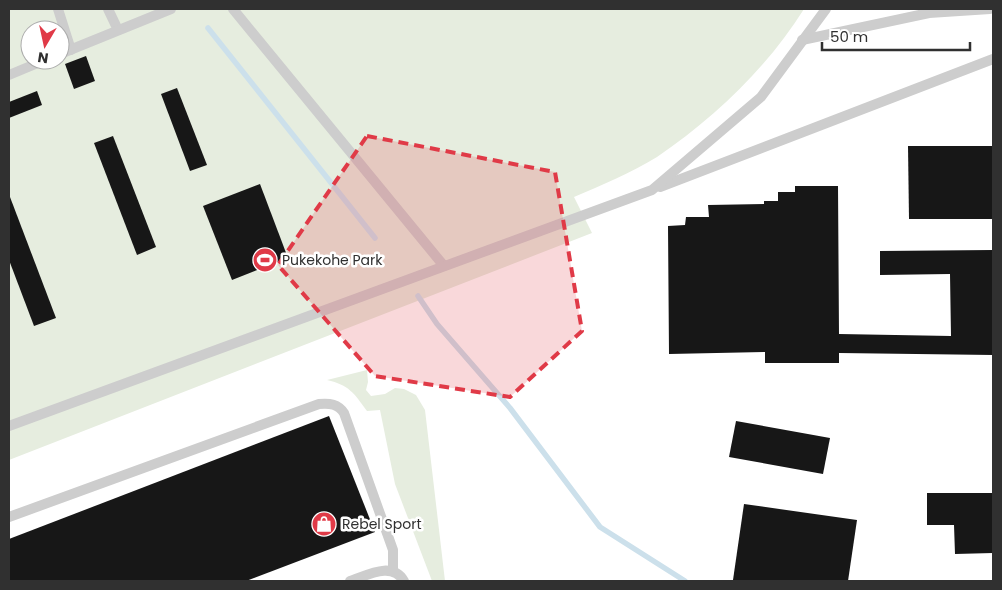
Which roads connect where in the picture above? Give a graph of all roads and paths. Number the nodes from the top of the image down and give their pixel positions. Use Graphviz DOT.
graph roads {
  1 [pos="58,9"];
  2 [pos="108,9"];
  3 [pos="171,9"];
  4 [pos="233,9"];
  5 [pos="826,9"];
  6 [pos="990,9"];
  7 [pos="118,30"];
  8 [pos="802,40"];
  9 [pos="71,50"];
  10 [pos="993,59"];
  11 [pos="21,70"];
  12 [pos="9,75"];
  13 [pos="652,190"];
  14 [pos="444,266"];
  15 [pos="9,426"];
  16 [pos="9,518"];
  17 [pos="393,571"];
  18 [pos="350,581"];
  19 [pos="404,581"];
  1 -- 9 [label="lane"];
  2 -- 7 [label="lane"];
  3 -- 7 [label="lane"];
  4 -- 14 [label="lane"];
  5 -- 8 [label="lane"];
  6 -- 8 [label="lane"];
  7 -- 9 [label="lane"];
  8 -- 13 [label="lane"];
  10 -- 13 [label="lane"];
  11 -- 12 [label="lane"];
  13 -- 14 [label="lane"];
  14 -- 15 [label="lane"];
  16 -- 17 [label="lane"];
  17 -- 18 [label="lane"];
  17 -- 19 [label="lane"];
}
